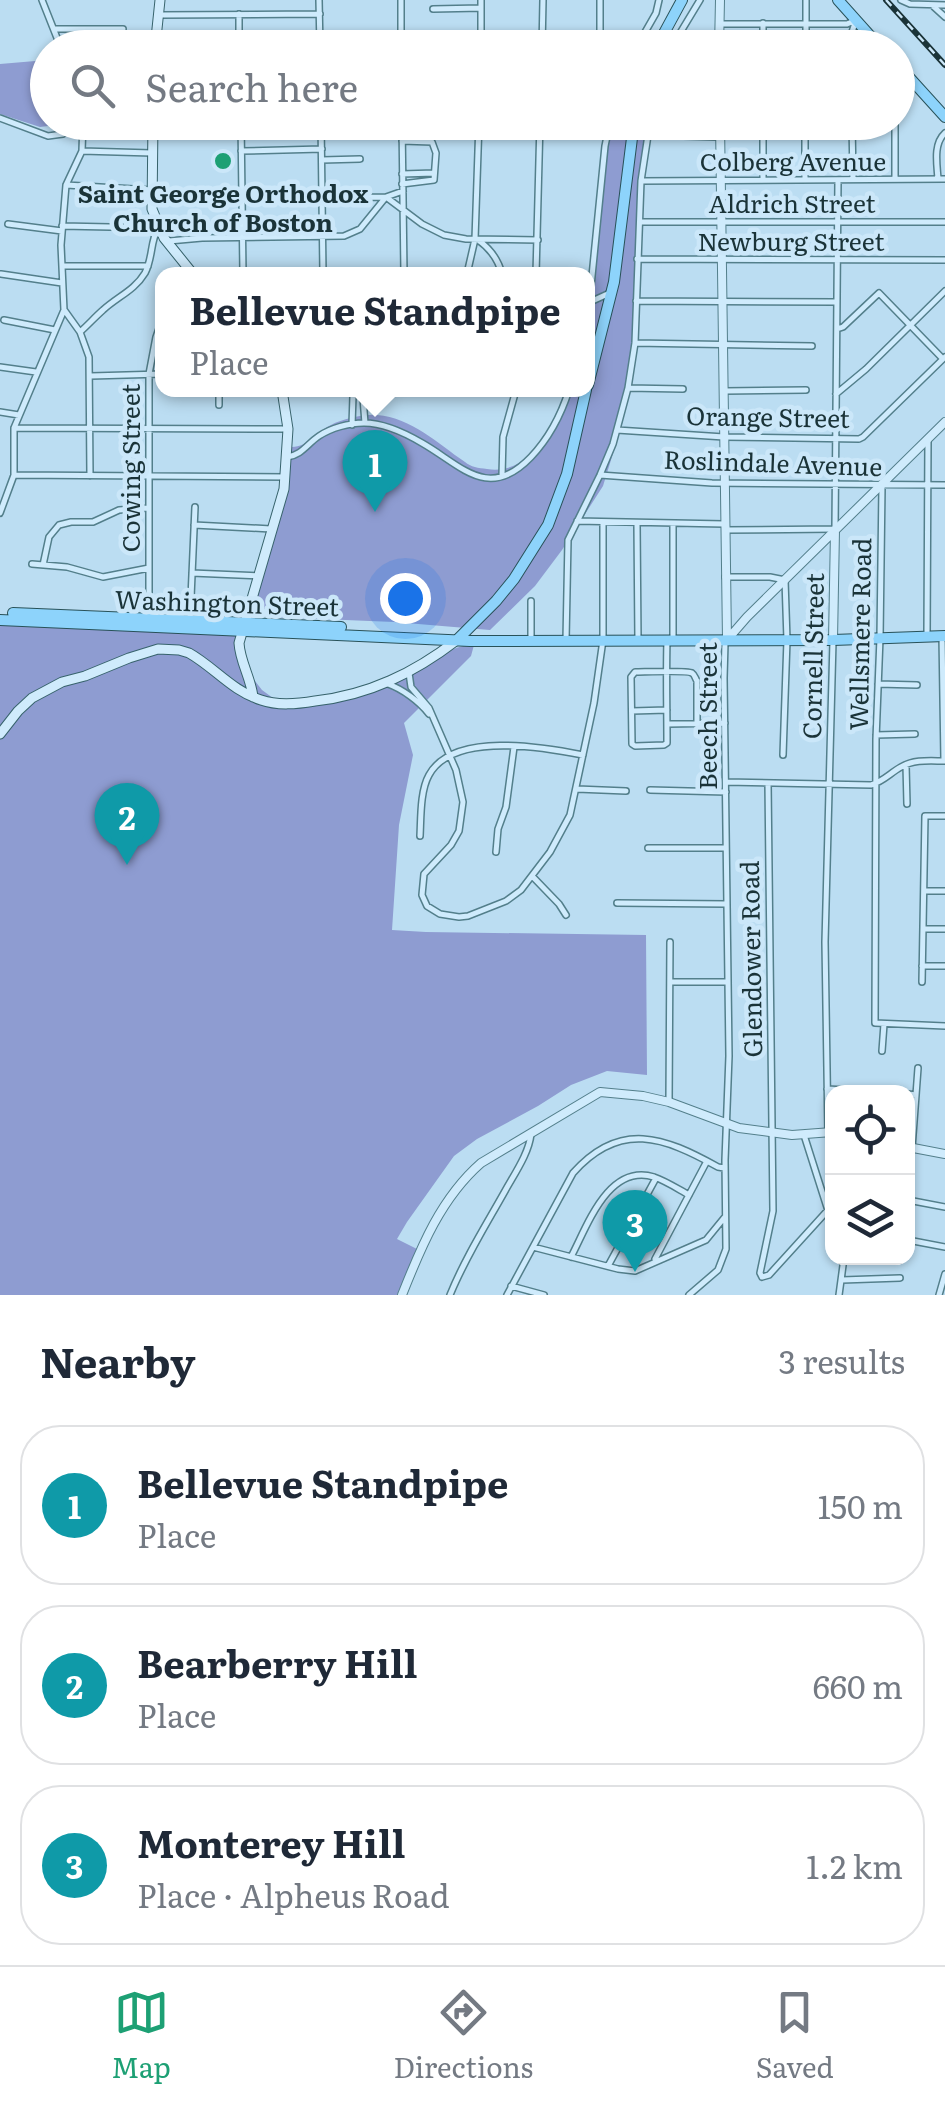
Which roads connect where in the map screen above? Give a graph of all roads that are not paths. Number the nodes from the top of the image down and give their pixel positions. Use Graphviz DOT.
graph roads {
  1 [pos="42,0"];
  2 [pos="160,0"];
  3 [pos="320,0"];
  4 [pos="401,0"];
  5 [pos="543,0"];
  6 [pos="600,0"];
  7 [pos="682,0"];
  8 [pos="700,0"];
  9 [pos="720,0"];
  10 [pos="806,0"];
  11 [pos="901,0"];
  12 [pos="659,2"];
  13 [pos="481,4"];
  14 [pos="945,4"];
  15 [pos="845,5"];
  16 [pos="932,5"];
  17 [pos="433,9"];
  18 [pos="239,14"];
  19 [pos="320,14"];
  20 [pos="157,15"];
  21 [pos="945,17"];
  22 [pos="856,20"];
  23 [pos="763,23"];
  24 [pos="720,24"];
  25 [pos="806,24"];
  26 [pos="54,29"];
  27 [pos="123,29"];
  28 [pos="156,30"];
  29 [pos="239,30"];
  30 [pos="320,30"];
  31 [pos="401,30"];
  32 [pos="481,30"];
  33 [pos="542,30"];
  34 [pos="600,30"];
  35 [pos="645,30"];
  36 [pos="665,30"];
  37 [pos="681,30"];
  38 [pos="720,30"];
  39 [pos="763,30"];
  40 [pos="806,30"];
  41 [pos="852,30"];
  42 [pos="865,30"];
  43 [pos="915,84"];
  44 [pos="945,117"];
  45 [pos="0,118"];
  46 [pos="30,129"];
  47 [pos="945,133"];
  48 [pos="82,140"];
  49 [pos="152,140"];
  50 [pos="241,140"];
  51 [pos="322,140"];
  52 [pos="479,140"];
  53 [pos="540,140"];
  54 [pos="606,140"];
  55 [pos="631,140"];
  56 [pos="647,140"];
  57 [pos="719,140"];
  58 [pos="763,140"];
  59 [pos="806,140"];
  60 [pos="852,140"];
  61 [pos="895,140"];
  62 [pos="402,141"];
  63 [pos="322,149"];
  64 [pos="82,151"];
  65 [pos="241,151"];
  66 [pos="152,153"];
  67 [pos="360,159"];
  68 [pos="322,160"];
  69 [pos="436,173"];
  70 [pos="402,174"];
  71 [pos="853,179"];
  72 [pos="942,179"];
  73 [pos="720,180"];
  74 [pos="763,180"];
  75 [pos="805,180"];
  76 [pos="838,180"];
  77 [pos="895,180"];
  78 [pos="641,181"];
  79 [pos="66,185"];
  80 [pos="403,187"];
  81 [pos="151,190"];
  82 [pos="386,197"];
  83 [pos="241,198"];
  84 [pos="322,198"];
  85 [pos="404,209"];
  86 [pos="640,222"];
  87 [pos="721,222"];
  88 [pos="838,222"];
  89 [pos="945,222"];
  90 [pos="8,224"];
  91 [pos="62,228"];
  92 [pos="158,228"];
  93 [pos="322,237"];
  94 [pos="242,238"];
  95 [pos="476,238"];
  96 [pos="538,240"];
  97 [pos="166,242"];
  98 [pos="637,260"];
  99 [pos="722,260"];
  100 [pos="838,260"];
  101 [pos="945,260"];
  102 [pos="62,266"];
  103 [pos="148,266"];
  104 [pos="187,267"];
  105 [pos="243,267"];
  106 [pos="323,267"];
  107 [pos="404,267"];
  108 [pos="469,267"];
  109 [pos="499,267"];
  110 [pos="536,267"];
  111 [pos="593,267"];
  112 [pos="1,274"];
  113 [pos="62,284"];
  114 [pos="595,288"];
  115 [pos="945,291"];
  116 [pos="609,293"];
  117 [pos="595,299"];
  118 [pos="636,301"];
  119 [pos="724,302"];
  120 [pos="836,302"];
  121 [pos="64,310"];
  122 [pos="4,320"];
  123 [pos="910,326"];
  124 [pos="836,329"];
  125 [pos="56,330"];
  126 [pos="80,332"];
  127 [pos="634,342"];
  128 [pos="155,343"];
  129 [pos="724,345"];
  130 [pos="812,346"];
  131 [pos="595,353"];
  132 [pos="944,359"];
  133 [pos="0,366"];
  134 [pos="36,372"];
  135 [pos="150,374"];
  136 [pos="155,374"];
  137 [pos="91,376"];
  138 [pos="628,388"];
  139 [pos="683,390"];
  140 [pos="806,390"];
  141 [pos="724,391"];
  142 [pos="836,394"];
  143 [pos="219,397"];
  144 [pos="284,397"];
  145 [pos="352,397"];
  146 [pos="362,397"];
  147 [pos="514,397"];
  148 [pos="566,397"];
  149 [pos="585,397"];
  150 [pos="219,405"];
  151 [pos="0,412"];
  152 [pos="19,414"];
  153 [pos="945,422"];
  154 [pos="365,423"];
  155 [pos="352,425"];
  156 [pos="14,428"];
  157 [pos="90,429"];
  158 [pos="149,429"];
  159 [pos="288,429"];
  160 [pos="617,430"];
  161 [pos="724,438"];
  162 [pos="836,438"];
  163 [pos="928,439"];
  164 [pos="288,456"];
  165 [pos="14,475"];
  166 [pos="600,475"];
  167 [pos="90,476"];
  168 [pos="149,476"];
  169 [pos="502,476"];
  170 [pos="286,477"];
  171 [pos="724,483"];
  172 [pos="835,485"];
  173 [pos="945,485"];
  174 [pos="882,486"];
  175 [pos="928,486"];
  176 [pos="195,507"];
  177 [pos="149,508"];
  178 [pos="0,513"];
  179 [pos="577,522"];
  180 [pos="603,523"];
  181 [pos="637,524"];
  182 [pos="673,524"];
  183 [pos="194,525"];
  184 [pos="725,527"];
  185 [pos="836,529"];
  186 [pos="273,530"];
  187 [pos="32,564"];
  188 [pos="43,564"];
  189 [pos="149,568"];
  190 [pos="192,573"];
  191 [pos="260,576"];
  192 [pos="726,577"];
  193 [pos="785,580"];
  194 [pos="531,602"];
  195 [pos="0,616"];
  196 [pos="149,618"];
  197 [pos="190,620"];
  198 [pos="244,626"];
  199 [pos="927,636"];
  200 [pos="943,636"];
  201 [pos="460,637"];
  202 [pos="432,638"];
  203 [pos="880,638"];
  204 [pos="531,640"];
  205 [pos="566,640"];
  206 [pos="603,640"];
  207 [pos="638,640"];
  208 [pos="727,640"];
  209 [pos="787,640"];
  210 [pos="833,640"];
  211 [pos="511,641"];
  212 [pos="670,641"];
  213 [pos="412,670"];
  214 [pos="667,672"];
  215 [pos="388,684"];
  216 [pos="878,684"];
  217 [pos="917,686"];
  218 [pos="253,697"];
  219 [pos="667,710"];
  220 [pos="632,711"];
  221 [pos="432,719"];
  222 [pos="667,724"];
  223 [pos="698,724"];
  224 [pos="724,724"];
  225 [pos="0,734"];
  226 [pos="916,734"];
  227 [pos="876,735"];
  228 [pos="514,745"];
  229 [pos="583,755"];
  230 [pos="783,755"];
  231 [pos="450,756"];
  232 [pos="944,762"];
  233 [pos="906,765"];
  234 [pos="726,782"];
  235 [pos="768,783"];
  236 [pos="828,784"];
  237 [pos="876,784"];
  238 [pos="577,788"];
  239 [pos="650,790"];
  240 [pos="626,791"];
  241 [pos="726,792"];
  242 [pos="907,804"];
  243 [pos="945,816"];
  244 [pos="420,836"];
  245 [pos="648,848"];
  246 [pos="726,848"];
  247 [pos="496,852"];
  248 [pos="532,876"];
  249 [pos="925,891"];
  250 [pos="945,891"];
  251 [pos="617,903"];
  252 [pos="727,904"];
  253 [pos="566,914"];
  254 [pos="924,929"];
  255 [pos="945,929"];
  256 [pos="670,942"];
  257 [pos="922,966"];
  258 [pos="945,966"];
  259 [pos="670,982"];
  260 [pos="728,982"];
  261 [pos="922,982"];
  262 [pos="884,1024"];
  263 [pos="945,1026"];
  264 [pos="882,1051"];
  265 [pos="918,1068"];
  266 [pos="828,1085"];
  267 [pos="916,1095"];
  268 [pos="669,1102"];
  269 [pos="915,1104"];
  270 [pos="727,1124"];
  271 [pos="825,1133"];
  272 [pos="531,1134"];
  273 [pos="772,1134"];
  274 [pos="804,1135"];
  275 [pos="915,1148"];
  276 [pos="945,1154"];
  277 [pos="707,1161"];
  278 [pos="725,1168"];
  279 [pos="656,1178"];
  280 [pos="825,1193"];
  281 [pos="689,1195"];
  282 [pos="915,1201"];
  283 [pos="945,1207"];
  284 [pos="825,1209"];
  285 [pos="726,1214"];
  286 [pos="915,1241"];
  287 [pos="945,1246"];
  288 [pos="532,1247"];
  289 [pos="570,1257"];
  290 [pos="654,1262"];
  291 [pos="843,1265"];
  292 [pos="608,1266"];
  293 [pos="945,1274"];
  294 [pos="900,1278"];
  295 [pos="842,1280"];
  296 [pos="512,1286"];
  297 [pos="402,1295"];
  298 [pos="450,1295"];
  299 [pos="507,1295"];
  300 [pos="544,1295"];
  301 [pos="690,1295"];
  302 [pos="839,1295"];
  303 [pos="939,1295"];
  1 -- 26 [label="street"];
  2 -- 20 [label="main road"];
  3 -- 19 [label="street"];
  4 -- 31 [label="street"];
  5 -- 33 [label="street"];
  6 -- 34 [label="street"];
  7 -- 36 [label="main road"];
  8 -- 37 [label="street"];
  9 -- 24 [label="street"];
  10 -- 25 [label="street"];
  11 -- 16 [label="street"];
  12 -- 35 [label="street"];
  13 -- 17 [label="street"];
  13 -- 32 [label="street"];
  14 -- 16 [label="street"];
  15 -- 22 [label="main road"];
  16 -- 21 [label="street"];
  18 -- 19 [label="street"];
  18 -- 20 [label="street"];
  18 -- 29 [label="street"];
  19 -- 30 [label="street"];
  20 -- 28 [label="main road"];
  22 -- 25 [label="street"];
  22 -- 41 [label="street"];
  22 -- 42 [label="main road"];
  23 -- 24 [label="street"];
  23 -- 25 [label="street"];
  23 -- 39 [label="street"];
  24 -- 38 [label="street"];
  25 -- 40 [label="street"];
  26 -- 27 [label="street"];
  43 -- 44 [label="main road"];
  45 -- 46 [label="street"];
  47 -- 72 [label="street"];
  48 -- 64 [label="street"];
  49 -- 66 [label="main road"];
  50 -- 65 [label="street"];
  51 -- 63 [label="street"];
  52 -- 95 [label="street"];
  53 -- 96 [label="street"];
  54 -- 111 [label="street"];
  55 -- 116 [label="main road"];
  56 -- 78 [label="street"];
  57 -- 73 [label="street, Beech Street"];
  58 -- 74 [label="street"];
  59 -- 75 [label="street"];
  60 -- 71 [label="street"];
  61 -- 77 [label="street"];
  62 -- 69 [label="street"];
  62 -- 70 [label="street"];
  63 -- 65 [label="street"];
  63 -- 68 [label="street"];
  64 -- 66 [label="street"];
  64 -- 79 [label="street"];
  65 -- 83 [label="street"];
  66 -- 81 [label="main road"];
  67 -- 68 [label="street"];
  68 -- 84 [label="street"];
  69 -- 70 [label="street"];
  69 -- 80 [label="street"];
  70 -- 80 [label="street"];
  71 -- 76 [label="street, Colberg Avenue"];
  71 -- 77 [label="street, Colberg Avenue"];
  72 -- 77 [label="street, Colberg Avenue"];
  73 -- 74 [label="street, Colberg Avenue"];
  73 -- 78 [label="street, Colberg Avenue"];
  73 -- 87 [label="street, Beech Street"];
  74 -- 75 [label="street, Colberg Avenue"];
  75 -- 76 [label="street, Colberg Avenue"];
  76 -- 88 [label="street, Cornell Street"];
  78 -- 86 [label="street"];
  79 -- 81 [label="street"];
  79 -- 91 [label="street"];
  80 -- 82 [label="street"];
  80 -- 85 [label="street"];
  81 -- 92 [label="main road"];
  82 -- 84 [label="street"];
  82 -- 85 [label="street"];
  82 -- 93 [label="street"];
  83 -- 84 [label="street"];
  83 -- 94 [label="street"];
  84 -- 93 [label="street"];
  85 -- 95 [label="street"];
  85 -- 107 [label="street"];
  86 -- 87 [label="street, Aldrich Street"];
  86 -- 98 [label="street"];
  87 -- 88 [label="street, Aldrich Street"];
  87 -- 99 [label="street, Beech Street"];
  88 -- 89 [label="street, Aldrich Street"];
  88 -- 100 [label="street, Cornell Street"];
  90 -- 91 [label="street"];
  91 -- 92 [label="street"];
  91 -- 102 [label="street"];
  92 -- 97 [label="main road"];
  92 -- 103 [label="street"];
  93 -- 94 [label="street"];
  93 -- 106 [label="street"];
  94 -- 97 [label="street"];
  94 -- 105 [label="street"];
  95 -- 96 [label="street"];
  95 -- 108 [label="street"];
  95 -- 109 [label="street"];
  96 -- 110 [label="street"];
  97 -- 104 [label="main road"];
  98 -- 99 [label="street, Newburg Street"];
  98 -- 118 [label="street"];
  99 -- 100 [label="street, Newburg Street"];
  99 -- 119 [label="street, Beech Street"];
  100 -- 101 [label="street, Newburg Street"];
  100 -- 120 [label="street, Cornell Street"];
  102 -- 103 [label="street"];
  102 -- 113 [label="street"];
  103 -- 126 [label="street"];
  112 -- 113 [label="street"];
  113 -- 121 [label="street"];
  114 -- 116 [label="street"];
  115 -- 123 [label="street"];
  116 -- 117 [label="street"];
  116 -- 131 [label="main road"];
  118 -- 119 [label="street"];
  118 -- 127 [label="street"];
  119 -- 120 [label="street"];
  119 -- 129 [label="street, Beech Street"];
  120 -- 124 [label="street, Cornell Street"];
  121 -- 125 [label="street"];
  121 -- 126 [label="street"];
  122 -- 125 [label="street"];
  123 -- 124 [label="street"];
  123 -- 132 [label="street"];
  123 -- 142 [label="street"];
  124 -- 142 [label="street, Cornell Street"];
  125 -- 134 [label="street"];
  126 -- 137 [label="street"];
  127 -- 129 [label="street"];
  127 -- 138 [label="street"];
  128 -- 135 [label="street, Cowing Street"];
  129 -- 130 [label="street"];
  129 -- 141 [label="street, Beech Street"];
  132 -- 162 [label="street, Orange Street"];
  133 -- 134 [label="street"];
  134 -- 152 [label="street"];
  135 -- 136 [label="street"];
  135 -- 137 [label="street"];
  135 -- 158 [label="street, Cowing Street"];
  137 -- 157 [label="street"];
  138 -- 139 [label="street"];
  138 -- 160 [label="street"];
  140 -- 141 [label="street"];
  141 -- 161 [label="street, Beech Street"];
  142 -- 162 [label="street, Cornell Street"];
  143 -- 150 [label="street"];
  144 -- 159 [label="main road"];
  145 -- 155 [label="street"];
  146 -- 154 [label="street"];
  147 -- 169 [label="street"];
  148 -- 169 [label="street"];
  149 -- 201 [label="main road"];
  151 -- 152 [label="street"];
  152 -- 156 [label="street"];
  153 -- 163 [label="street"];
  154 -- 155 [label="street"];
  154 -- 169 [label="street"];
  155 -- 164 [label="street"];
  156 -- 157 [label="street"];
  156 -- 165 [label="street"];
  157 -- 158 [label="street"];
  157 -- 167 [label="street"];
  158 -- 159 [label="street"];
  158 -- 168 [label="street, Cowing Street"];
  159 -- 164 [label="main road"];
  160 -- 161 [label="street, Orange Street"];
  160 -- 166 [label="street"];
  161 -- 162 [label="street, Orange Street"];
  161 -- 171 [label="street, Beech Street"];
  162 -- 172 [label="street, Cornell Street"];
  163 -- 174 [label="street"];
  163 -- 175 [label="street"];
  164 -- 170 [label="main road"];
  165 -- 167 [label="street"];
  165 -- 178 [label="street"];
  166 -- 171 [label="street, Roslindale Avenue"];
  166 -- 179 [label="street"];
  167 -- 168 [label="street"];
  168 -- 170 [label="street"];
  168 -- 177 [label="street, Cowing Street"];
  170 -- 186 [label="main road"];
  171 -- 172 [label="street, Roslindale Avenue"];
  171 -- 184 [label="street, Beech Street"];
  172 -- 174 [label="street, Roslindale Avenue"];
  172 -- 185 [label="street, Cornell Street"];
  173 -- 175 [label="street, Roslindale Avenue"];
  174 -- 175 [label="street, Roslindale Avenue"];
  174 -- 185 [label="street"];
  174 -- 203 [label="street, Wellsmere Road"];
  175 -- 199 [label="street"];
  176 -- 183 [label="street"];
  177 -- 188 [label="street"];
  177 -- 189 [label="street, Cowing Street"];
  179 -- 180 [label="street"];
  179 -- 205 [label="street"];
  180 -- 181 [label="street"];
  180 -- 206 [label="street"];
  181 -- 182 [label="street"];
  181 -- 207 [label="street"];
  182 -- 184 [label="street"];
  182 -- 212 [label="street"];
  183 -- 186 [label="street"];
  183 -- 190 [label="street"];
  184 -- 185 [label="street"];
  184 -- 192 [label="street, Beech Street"];
  185 -- 193 [label="street"];
  185 -- 210 [label="street, Cornell Street"];
  186 -- 191 [label="main road"];
  187 -- 188 [label="street"];
  188 -- 189 [label="street"];
  189 -- 196 [label="street, Cowing Street"];
  190 -- 191 [label="street"];
  190 -- 197 [label="street"];
  191 -- 198 [label="main road"];
  192 -- 193 [label="street"];
  192 -- 208 [label="street, Beech Street"];
  193 -- 208 [label="street"];
  193 -- 209 [label="street"];
  194 -- 204 [label="street"];
  195 -- 196 [label="main road, Washington Street"];
  195 -- 198 [label="main road, Washington Street"];
  196 -- 197 [label="main road, Washington Street"];
  197 -- 198 [label="main road, Washington Street"];
  198 -- 201 [label="main road, Washington Street"];
  198 -- 202 [label="main road, Washington Street"];
  198 -- 218 [label="main road"];
  199 -- 200 [label="main road, Washington Street"];
  199 -- 203 [label="main road, Washington Street"];
  200 -- 232 [label="street"];
  201 -- 202 [label="main road, Washington Street"];
  201 -- 211 [label="main road, Washington Street"];
  201 -- 211 [label="main road, Washington Street"];
  201 -- 213 [label="main road"];
  202 -- 213 [label="main road"];
  203 -- 210 [label="main road, Washington Street"];
  203 -- 216 [label="street, Wellsmere Road"];
  204 -- 205 [label="main road, Washington Street"];
  204 -- 211 [label="main road, Washington Street"];
  205 -- 206 [label="main road, Washington Street"];
  206 -- 207 [label="main road, Washington Street"];
  206 -- 229 [label="street"];
  207 -- 212 [label="main road, Washington Street"];
  208 -- 209 [label="main road, Washington Street"];
  208 -- 212 [label="main road, Washington Street"];
  208 -- 224 [label="street, Beech Street"];
  209 -- 210 [label="main road, Washington Street"];
  209 -- 230 [label="street"];
  210 -- 236 [label="street, Cornell Street"];
  212 -- 214 [label="street"];
  213 -- 215 [label="main road"];
  213 -- 221 [label="street"];
  214 -- 219 [label="street"];
  214 -- 220 [label="street"];
  214 -- 223 [label="street"];
  215 -- 218 [label="main road"];
  215 -- 221 [label="street"];
  216 -- 217 [label="street"];
  216 -- 227 [label="street, Wellsmere Road"];
  218 -- 225 [label="main road"];
  219 -- 220 [label="street"];
  219 -- 222 [label="street"];
  220 -- 222 [label="street"];
  221 -- 231 [label="street"];
  222 -- 223 [label="street"];
  223 -- 224 [label="street"];
  224 -- 234 [label="street, Beech Street"];
  226 -- 227 [label="street"];
  227 -- 237 [label="street, Wellsmere Road"];
  228 -- 229 [label="street"];
  228 -- 231 [label="street"];
  228 -- 247 [label="street"];
  229 -- 238 [label="street"];
  231 -- 244 [label="street"];
  231 -- 248 [label="street"];
  232 -- 233 [label="street"];
  233 -- 237 [label="street"];
  233 -- 242 [label="street"];
  234 -- 235 [label="street"];
  234 -- 241 [label="street, Beech Street"];
  235 -- 236 [label="street"];
  235 -- 273 [label="street, Glendower Road"];
  236 -- 237 [label="street"];
  236 -- 266 [label="street, Cornell Street"];
  237 -- 262 [label="street, Wellsmere Road"];
  238 -- 240 [label="street"];
  238 -- 248 [label="street"];
  239 -- 241 [label="street"];
  241 -- 246 [label="street, Beech Street"];
  243 -- 249 [label="street"];
  245 -- 246 [label="street"];
  246 -- 252 [label="street, Beech Street"];
  248 -- 253 [label="street"];
  249 -- 250 [label="street"];
  249 -- 254 [label="street"];
  251 -- 252 [label="street"];
  252 -- 260 [label="street, Beech Street"];
  254 -- 255 [label="street"];
  254 -- 257 [label="street"];
  256 -- 259 [label="street"];
  257 -- 258 [label="street"];
  257 -- 261 [label="street"];
  259 -- 260 [label="street"];
  259 -- 268 [label="street"];
  260 -- 270 [label="street, Beech Street"];
  262 -- 263 [label="street"];
  262 -- 264 [label="street"];
  265 -- 267 [label="street"];
  267 -- 269 [label="street"];
  268 -- 270 [label="street"];
  268 -- 272 [label="street"];
  270 -- 273 [label="street"];
  270 -- 278 [label="street, Beech Street"];
  271 -- 274 [label="street"];
  272 -- 297 [label="street"];
  272 -- 298 [label="street"];
  273 -- 274 [label="street"];
  273 -- 284 [label="street, Glendower Road"];
  274 -- 280 [label="street"];
  275 -- 276 [label="street"];
  277 -- 278 [label="street"];
  277 -- 281 [label="street"];
  277 -- 288 [label="street"];
  278 -- 285 [label="street, Beech Street"];
  279 -- 281 [label="street"];
  279 -- 289 [label="street"];
  279 -- 292 [label="street"];
  281 -- 290 [label="street"];
  282 -- 283 [label="street"];
  285 -- 290 [label="street"];
  285 -- 301 [label="street, Beech Street"];
  286 -- 287 [label="street"];
  288 -- 289 [label="street"];
  288 -- 296 [label="street"];
  289 -- 292 [label="street"];
  290 -- 292 [label="street"];
  291 -- 295 [label="street"];
  293 -- 303 [label="street"];
  294 -- 295 [label="street"];
  295 -- 302 [label="street"];
  296 -- 299 [label="street"];
  296 -- 300 [label="street"];
}
